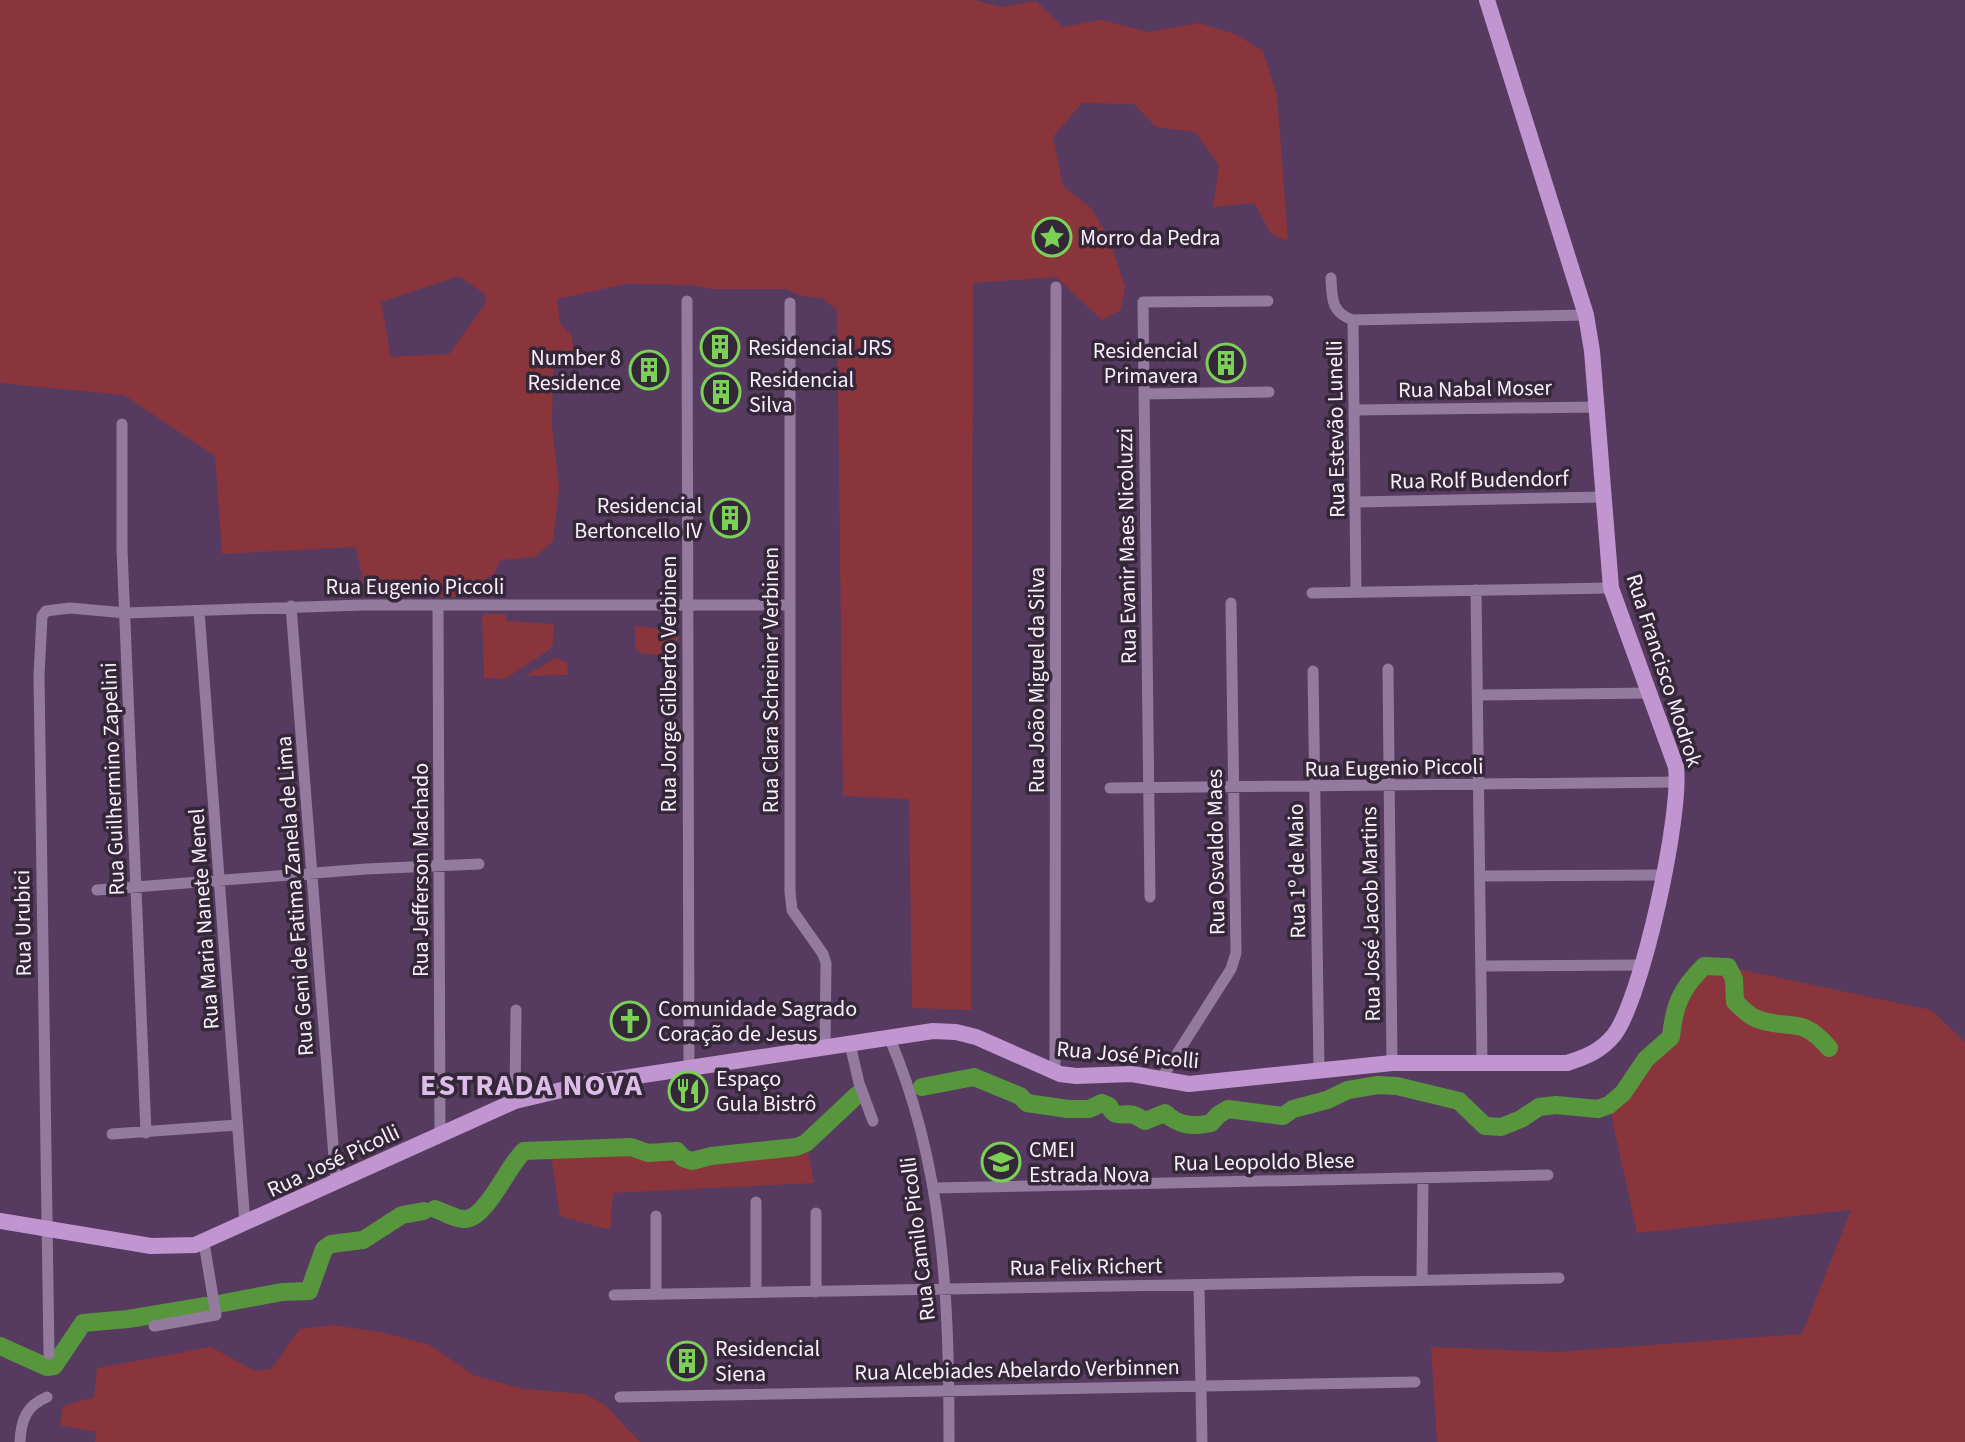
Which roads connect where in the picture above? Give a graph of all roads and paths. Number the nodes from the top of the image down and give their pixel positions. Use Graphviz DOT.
graph roads {
  1 [pos="1487,0"];
  2 [pos="1331,278"];
  3 [pos="1056,287"];
  4 [pos="687,301"];
  5 [pos="1268,301"];
  6 [pos="790,303"];
  7 [pos="1586,315"];
  8 [pos="1353,320"];
  9 [pos="1269,392"];
  10 [pos="1144,394"];
  11 [pos="1596,407"];
  12 [pos="1355,410"];
  13 [pos="122,424"];
  14 [pos="1603,497"];
  15 [pos="1356,502"];
  16 [pos="1611,588"];
  17 [pos="1476,590"];
  18 [pos="1356,591"];
  19 [pos="1312,593"];
  20 [pos="1231,603"];
  21 [pos="688,605"];
  22 [pos="790,605"];
  23 [pos="291,606"];
  24 [pos="438,607"];
  25 [pos="199,611"];
  26 [pos="126,613"];
  27 [pos="42,616"];
  28 [pos="1388,669"];
  29 [pos="1313,671"];
  30 [pos="1651,693"];
  31 [pos="1479,695"];
  32 [pos="1678,782"];
  33 [pos="1479,786"];
  34 [pos="1314,787"];
  35 [pos="1388,787"];
  36 [pos="1110,788"];
  37 [pos="1149,789"];
  38 [pos="1234,789"];
  39 [pos="479,864"];
  40 [pos="440,865"];
  41 [pos="312,872"];
  42 [pos="1663,875"];
  43 [pos="1481,876"];
  44 [pos="220,879"];
  45 [pos="135,887"];
  46 [pos="97,890"];
  47 [pos="1150,897"];
  48 [pos="1642,965"];
  49 [pos="1481,966"];
  50 [pos="516,1010"];
  51 [pos="889,1037"];
  52 [pos="850,1044"];
  53 [pos="825,1047"];
  54 [pos="1482,1062"];
  55 [pos="1392,1063"];
  56 [pos="689,1068"];
  57 [pos="1319,1070"];
  58 [pos="1055,1073"];
  59 [pos="1161,1079"];
  60 [pos="515,1101"];
  61 [pos="873,1121"];
  62 [pos="237,1125"];
  63 [pos="146,1133"];
  64 [pos="112,1134"];
  65 [pos="440,1134"];
  66 [pos="1548,1175"];
  67 [pos="1423,1178"];
  68 [pos="336,1183"];
  69 [pos="934,1188"];
  70 [pos="756,1202"];
  71 [pos="816,1213"];
  72 [pos="653,1216"];
  73 [pos="0,1221"];
  74 [pos="245,1224"];
  75 [pos="750,1226"];
  76 [pos="46,1229"];
  77 [pos="204,1243"];
  78 [pos="1559,1278"];
  79 [pos="1422,1280"];
  80 [pos="1199,1285"];
  81 [pos="947,1288"];
  82 [pos="753,1292"];
  83 [pos="816,1292"];
  84 [pos="653,1294"];
  85 [pos="614,1295"];
  86 [pos="154,1326"];
  87 [pos="49,1354"];
  88 [pos="1415,1382"];
  89 [pos="1201,1385"];
  90 [pos="949,1390"];
  91 [pos="47,1397"];
  92 [pos="620,1397"];
  93 [pos="20,1442"];
  94 [pos="949,1442"];
  95 [pos="1202,1442"];
  1 -- 7 [label="street, Rua Francisco Modrok"];
  2 -- 8 [label="street, Rua Estevão Lunelli"];
  3 -- 58 [label="street, Rua João Miguel da Silva"];
  4 -- 21 [label="street, Rua Jorge Gilberto Verbinen"];
  5 -- 10 [label="street, Rua Evanir Maes Nicoluzzi"];
  6 -- 22 [label="street, Rua Clara Schreiner Verbinen"];
  7 -- 8 [label="street"];
  7 -- 11 [label="street, Rua Francisco Modrok"];
  8 -- 12 [label="street, Rua Estevão Lunelli"];
  9 -- 10 [label="street"];
  10 -- 37 [label="street, Rua Evanir Maes Nicoluzzi"];
  11 -- 12 [label="street, Rua Nabal Moser"];
  11 -- 14 [label="street, Rua Francisco Modrok"];
  12 -- 15 [label="street, Rua Estevão Lunelli"];
  13 -- 26 [label="street, Rua Guilhermino Zapelini"];
  14 -- 15 [label="street, Rua Rolf Budendorf"];
  14 -- 16 [label="street, Rua Francisco Modrok"];
  15 -- 18 [label="street, Rua Estevão Lunelli"];
  16 -- 17 [label="street"];
  16 -- 30 [label="street, Rua Francisco Modrok"];
  17 -- 18 [label="street"];
  17 -- 31 [label="street"];
  18 -- 19 [label="street"];
  20 -- 38 [label="street, Rua Osvaldo Maes"];
  21 -- 22 [label="street, Rua Eugenio Piccoli"];
  21 -- 24 [label="street, Rua Eugenio Piccoli"];
  21 -- 56 [label="street, Rua Jorge Gilberto Verbinen"];
  22 -- 53 [label="street, Rua Clara Schreiner Verbinen"];
  23 -- 24 [label="street, Rua Eugenio Piccoli"];
  23 -- 25 [label="street, Rua Eugenio Piccoli"];
  23 -- 41 [label="street, Rua Geni de Fatima Zanela de Lima"];
  24 -- 40 [label="street, Rua Jefferson Machado"];
  25 -- 26 [label="street, Rua Eugenio Piccoli"];
  25 -- 44 [label="street, Rua Maria Nanete Menel"];
  26 -- 27 [label="street, Rua Eugenio Piccoli"];
  26 -- 45 [label="street, Rua Guilhermino Zapelini"];
  27 -- 76 [label="street, Rua Urubici"];
  28 -- 35 [label="street, Rua José Jacob Martins"];
  29 -- 34 [label="street, Rua 1º de Maio"];
  30 -- 31 [label="street"];
  30 -- 32 [label="street, Rua Francisco Modrok"];
  31 -- 33 [label="street"];
  32 -- 33 [label="street, Rua Eugenio Piccoli"];
  32 -- 42 [label="street, Rua Francisco Modrok"];
  33 -- 35 [label="street, Rua Eugenio Piccoli"];
  33 -- 43 [label="street"];
  34 -- 35 [label="street, Rua Eugenio Piccoli"];
  34 -- 38 [label="street, Rua Eugenio Piccoli"];
  34 -- 57 [label="street, Rua 1º de Maio"];
  35 -- 55 [label="street, Rua José Jacob Martins"];
  36 -- 37 [label="street, Rua Eugenio Piccoli"];
  37 -- 38 [label="street, Rua Eugenio Piccoli"];
  37 -- 47 [label="street, Rua Evanir Maes Nicoluzzi"];
  38 -- 59 [label="street, Rua Osvaldo Maes"];
  39 -- 40 [label="street"];
  40 -- 41 [label="street"];
  40 -- 65 [label="street, Rua Jefferson Machado"];
  41 -- 44 [label="street"];
  41 -- 68 [label="street, Rua Geni de Fatima Zanela de Lima"];
  42 -- 43 [label="street"];
  42 -- 48 [label="street, Rua Francisco Modrok"];
  43 -- 49 [label="street"];
  44 -- 45 [label="street"];
  44 -- 62 [label="street, Rua Maria Nanete Menel"];
  45 -- 46 [label="street"];
  45 -- 63 [label="street, Rua Guilhermino Zapelini"];
  48 -- 49 [label="street"];
  48 -- 54 [label="street, Rua Francisco Modrok"];
  49 -- 54 [label="street"];
  50 -- 60 [label="street"];
  51 -- 52 [label="street, Rua José Picolli"];
  51 -- 58 [label="street, Rua José Picolli"];
  51 -- 69 [label="street, Rua Camilo Picolli"];
  52 -- 53 [label="street, Rua José Picolli"];
  52 -- 61 [label="street"];
  53 -- 56 [label="street, Rua José Picolli"];
  54 -- 55 [label="street, Rua José Picolli"];
  55 -- 57 [label="street, Rua José Picolli"];
  56 -- 60 [label="street, Rua José Picolli"];
  57 -- 59 [label="street, Rua José Picolli"];
  58 -- 59 [label="street, Rua José Picolli"];
  60 -- 65 [label="street, Rua José Picolli"];
  62 -- 63 [label="street"];
  62 -- 74 [label="street, Rua Maria Nanete Menel"];
  63 -- 64 [label="street"];
  65 -- 68 [label="street, Rua José Picolli"];
  66 -- 67 [label="street, Rua Leopoldo Blese"];
  67 -- 69 [label="street, Rua Leopoldo Blese"];
  67 -- 79 [label="street"];
  68 -- 74 [label="street, Rua José Picolli"];
  69 -- 81 [label="street, Rua Camilo Picolli"];
  70 -- 82 [label="street"];
  71 -- 83 [label="street"];
  72 -- 84 [label="street"];
  73 -- 76 [label="street, Rua José Picolli"];
  74 -- 77 [label="street, Rua José Picolli"];
  75 -- 82 [label="street"];
  76 -- 77 [label="street, Rua José Picolli"];
  76 -- 87 [label="street, Rua Urubici"];
  77 -- 86 [label="street"];
  78 -- 79 [label="street, Rua Felix Richert"];
  79 -- 80 [label="street, Rua Felix Richert"];
  80 -- 81 [label="street, Rua Felix Richert"];
  80 -- 89 [label="street"];
  81 -- 83 [label="street, Rua Felix Richert"];
  81 -- 90 [label="street, Rua Camilo Picolli"];
  82 -- 83 [label="street, Rua Felix Richert"];
  82 -- 84 [label="street, Rua Felix Richert"];
  84 -- 85 [label="street, Rua Felix Richert"];
  88 -- 89 [label="street, Rua Alcebiades Abelardo Verbinnen"];
  89 -- 90 [label="street, Rua Alcebiades Abelardo Verbinnen"];
  89 -- 95 [label="street"];
  90 -- 92 [label="street, Rua Alcebiades Abelardo Verbinnen"];
  90 -- 94 [label="street, Rua Camilo Picolli"];
  91 -- 93 [label="street"];
}
